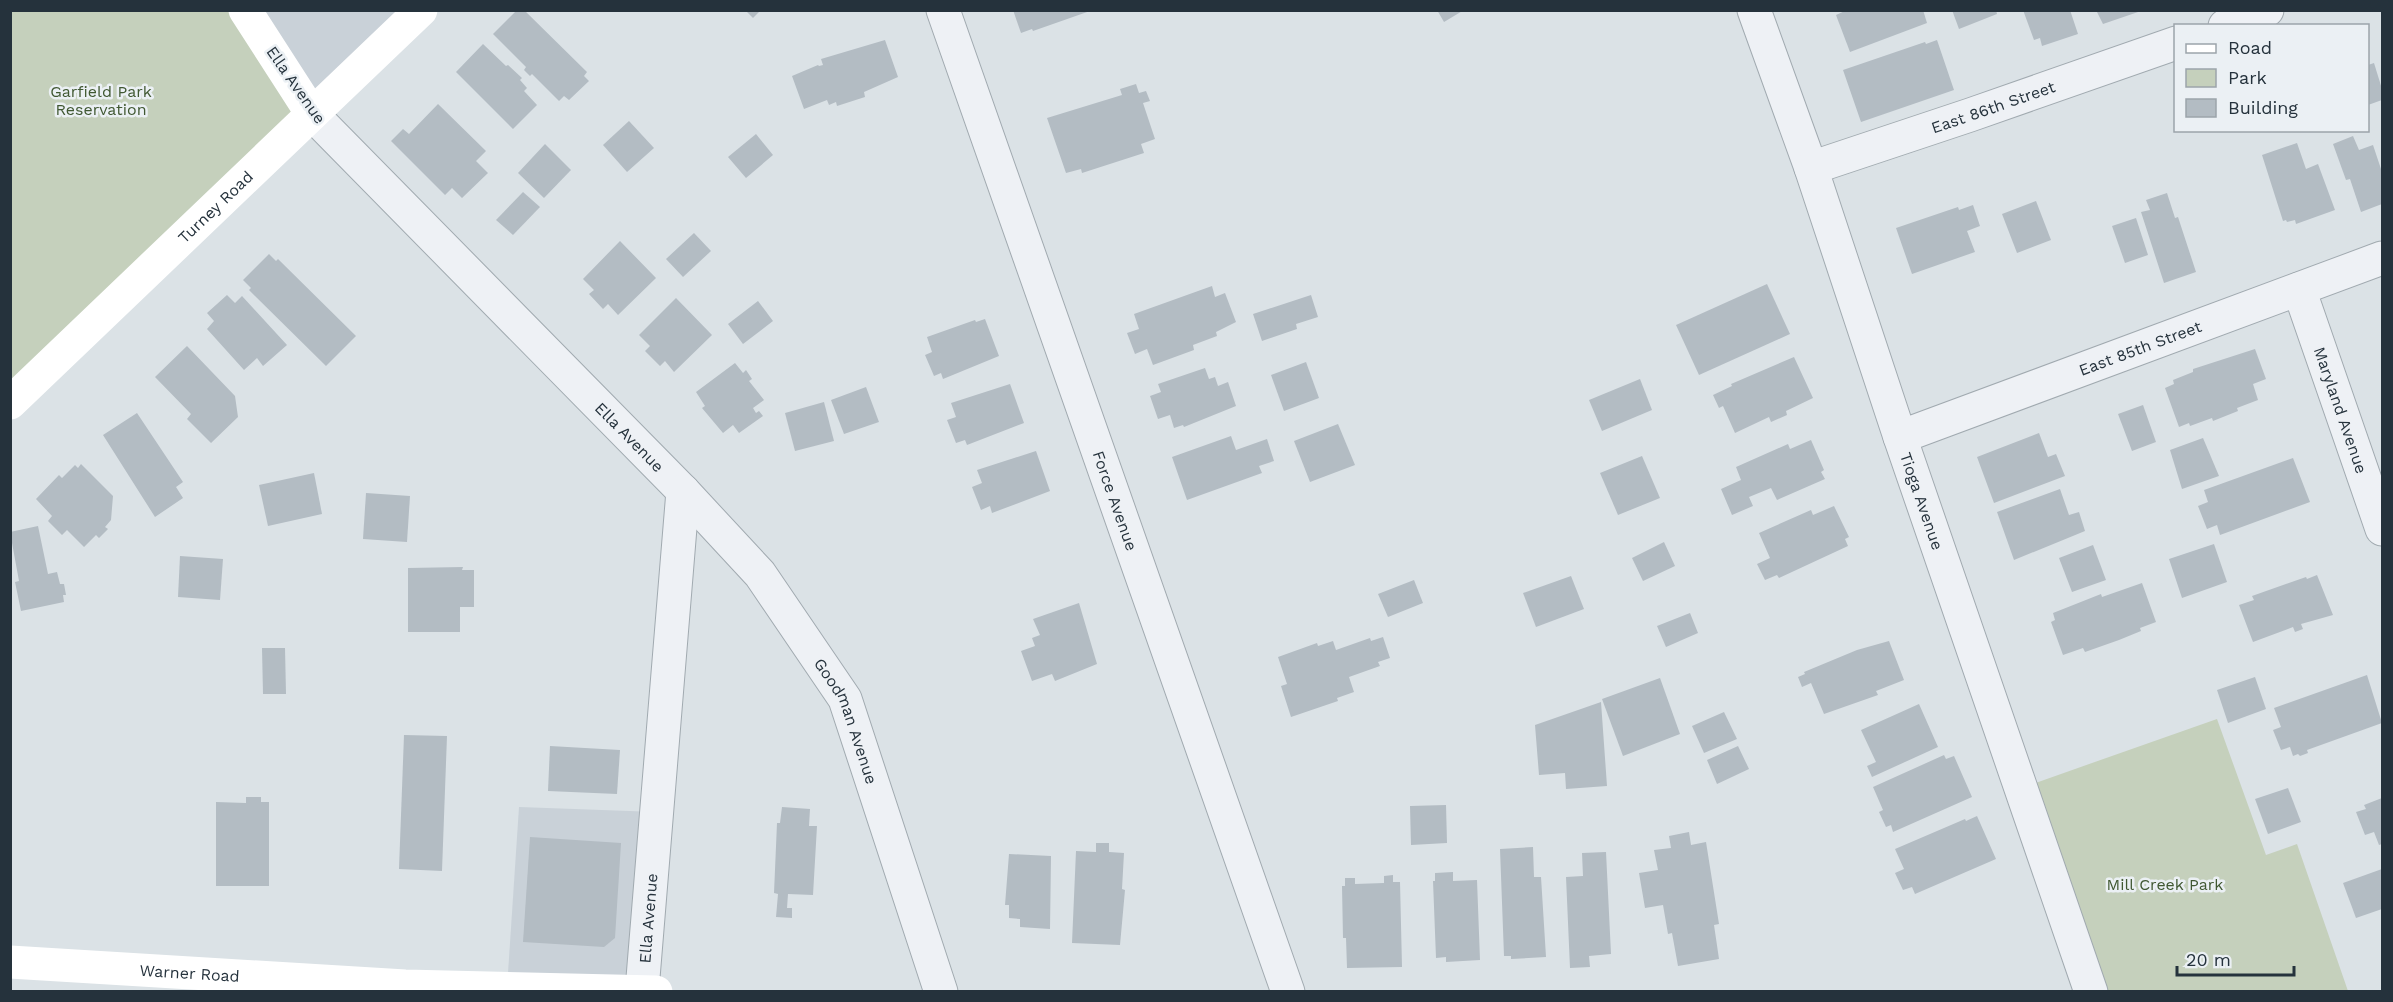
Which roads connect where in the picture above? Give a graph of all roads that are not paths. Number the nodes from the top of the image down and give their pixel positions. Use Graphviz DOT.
graph roads {
  1 [pos="245,10"];
  2 [pos="421,10"];
  3 [pos="943,10"];
  4 [pos="1754,10"];
  5 [pos="2267,10"];
  6 [pos="2229,24"];
  7 [pos="2174,43"];
  8 [pos="312,114"];
  9 [pos="1811,168"];
  10 [pos="2382,258"];
  11 [pos="2299,290"];
  12 [pos="10,403"];
  13 [pos="1900,437"];
  14 [pos="682,491"];
  15 [pos="2382,529"];
  16 [pos="10,962"];
  17 [pos="406,989"];
  18 [pos="649,991"];
  19 [pos="941,992"];
  20 [pos="1288,992"];
  21 [pos="2091,992"];
  1 -- 8 [label="main road, Ella Avenue"];
  2 -- 8 [label="main road, Turney Road"];
  3 -- 20 [label="street, Force Avenue"];
  4 -- 9 [label="street, Tioga Avenue"];
  5 -- 6 [label="street"];
  7 -- 9 [label="street, East 86th Street"];
  8 -- 12 [label="main road, Turney Road"];
  8 -- 14 [label="street, Ella Avenue"];
  9 -- 13 [label="street, Tioga Avenue"];
  10 -- 11 [label="street, East 85th Street"];
  11 -- 13 [label="street, East 85th Street"];
  11 -- 15 [label="street, Maryland Avenue"];
  13 -- 21 [label="street, Tioga Avenue"];
  14 -- 18 [label="street, Ella Avenue"];
  14 -- 19 [label="street, Goodman Avenue"];
  16 -- 17 [label="main road, Warner Road"];
  17 -- 18 [label="main road, Warner Road"];
}
